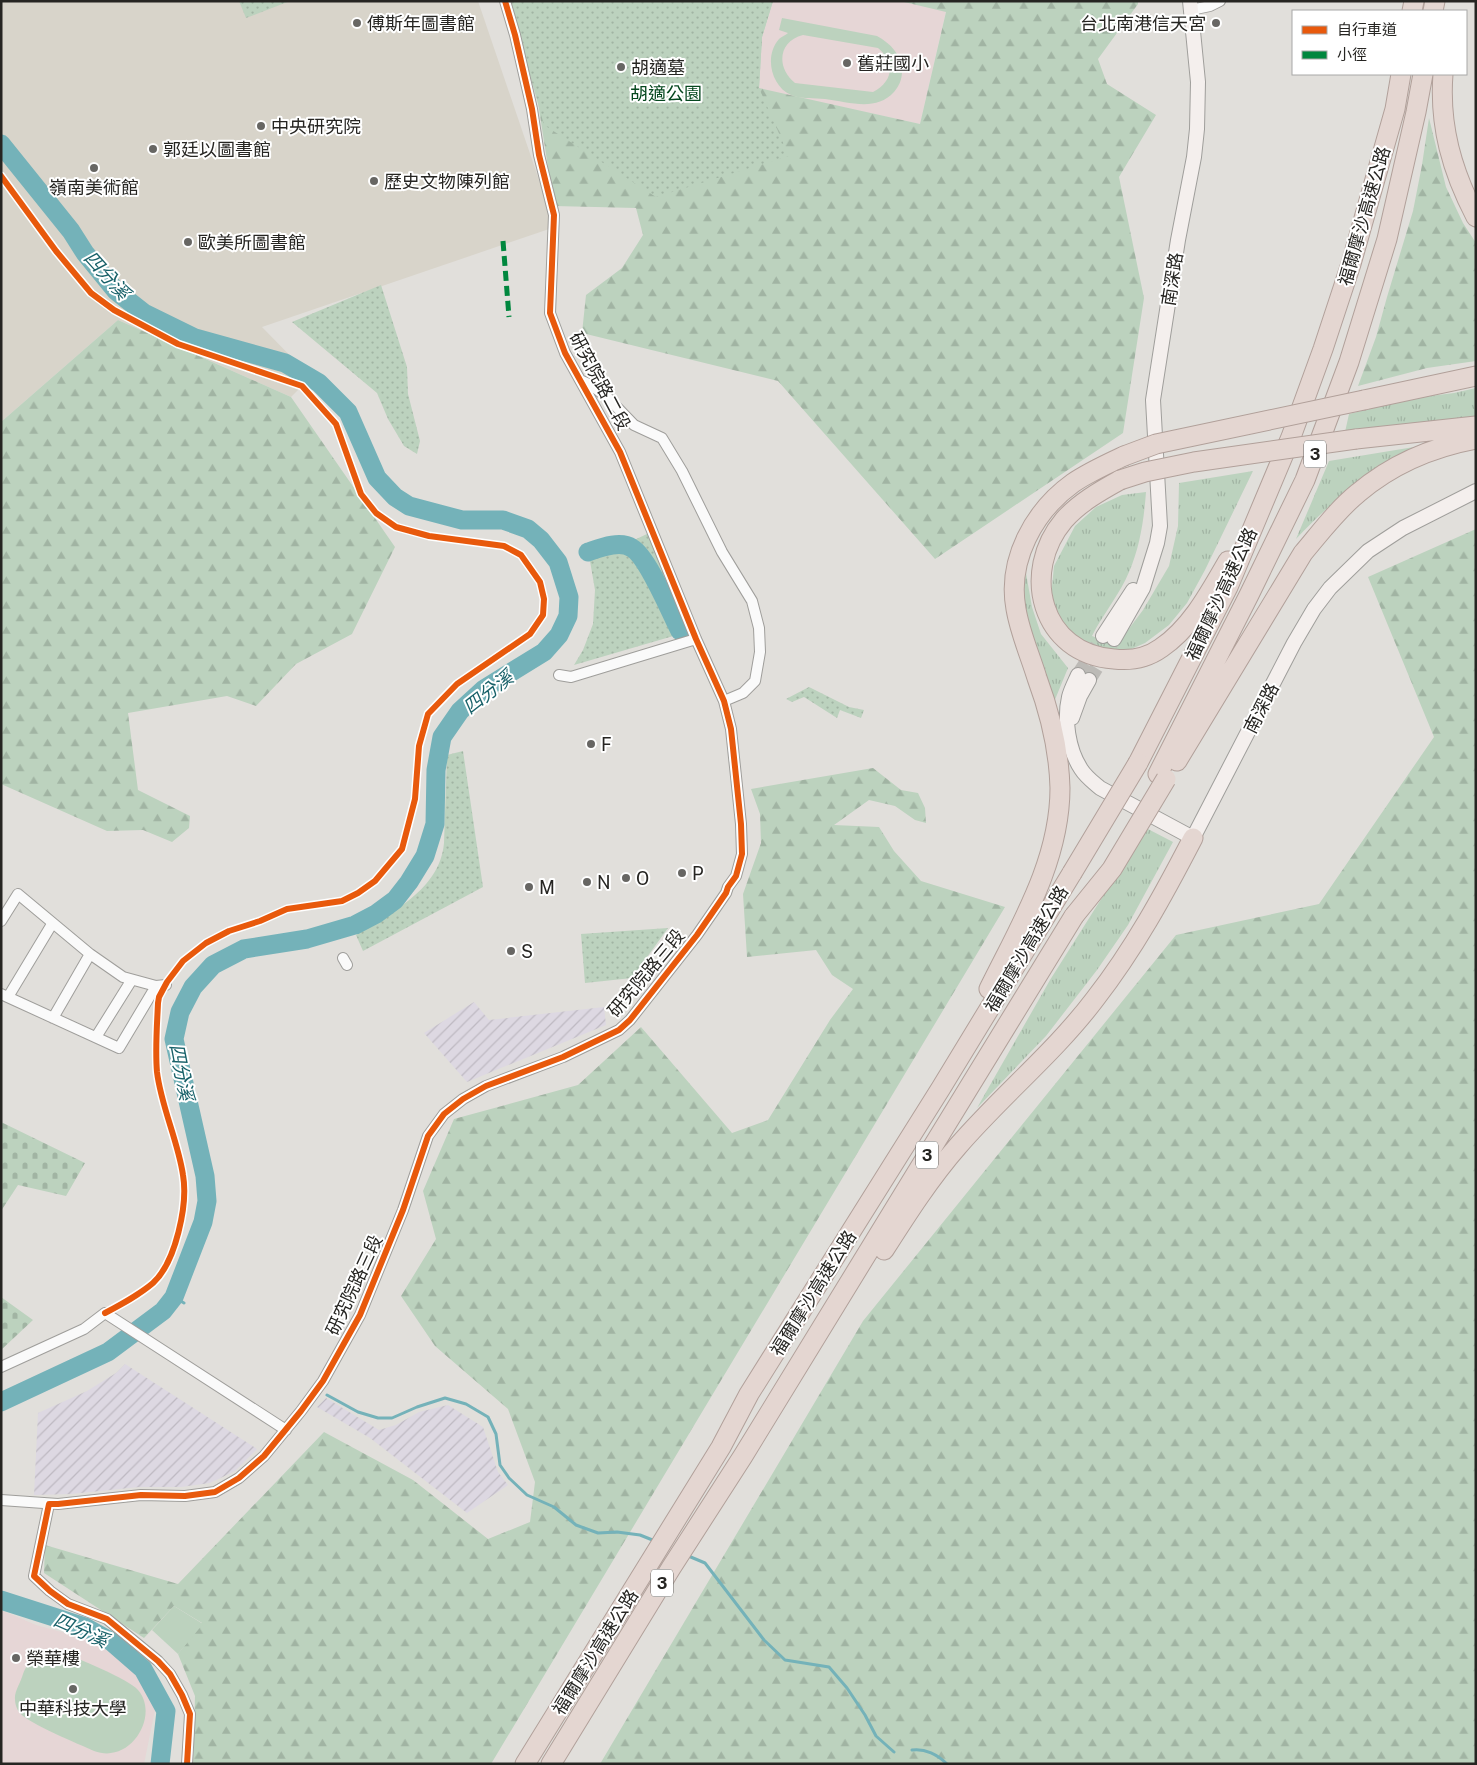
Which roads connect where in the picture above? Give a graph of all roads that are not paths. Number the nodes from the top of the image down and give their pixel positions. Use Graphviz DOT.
graph roads {
  1 [pos="505,1"];
  2 [pos="1220,1"];
  3 [pos="1190,6"];
  4 [pos="1401,75"];
  5 [pos="1423,75"];
  6 [pos="1443,75"];
  7 [pos="1476,217"];
  8 [pos="1476,376"];
  9 [pos="580,380"];
  10 [pos="1476,426"];
  11 [pos="1476,439"];
  12 [pos="1476,491"];
  13 [pos="1258,514"];
  14 [pos="1109,638"];
  15 [pos="696,639"];
  16 [pos="559,675"];
  17 [pos="1083,677"];
  18 [pos="724,701"];
  19 [pos="1162,776"];
  20 [pos="1193,838"];
  21 [pos="1,921"];
  22 [pos="52,924"];
  23 [pos="90,954"];
  24 [pos="131,980"];
  25 [pos="4,995"];
  26 [pos="53,1018"];
  27 [pos="96,1037"];
  28 [pos="941,1088"];
  29 [pos="1,1367"];
  30 [pos="781,1394"];
  31 [pos="286,1430"];
  32 [pos="1,1500"];
  33 [pos="49,1504"];
  34 [pos="187,1764"];
  35 [pos="525,1764"];
  36 [pos="551,1764"];
  1 -- 9 [label="street, 研究院路二段"];
  2 -- 3 [label="street"];
  3 -- 14 [label="main road, 南深路"];
  4 -- 13 [label="highway, 福爾摩沙高速公路 / 3"];
  5 -- 19 [label="highway, 福爾摩沙高速公路 / 3"];
  6 -- 7 [label="highway"];
  8 -- 28 [label="highway, bridge"];
  9 -- 15 [label="street, 研究院路二段"];
  9 -- 18 [label="street, 研究院路二段"];
  10 -- 13 [label="highway, bridge"];
  11 -- 19 [label="highway"];
  12 -- 20 [label="main road, 南深路"];
  13 -- 28 [label="highway, 福爾摩沙高速公路 / 3, bridge"];
  15 -- 16 [label="street"];
  15 -- 18 [label="street, 研究院路二段"];
  17 -- 20 [label="main road"];
  18 -- 31 [label="street, 研究院路三段"];
  19 -- 30 [label="highway, 福爾摩沙高速公路 / 3, bridge"];
  20 -- 30 [label="highway"];
  21 -- 22 [label="street"];
  22 -- 23 [label="street"];
  22 -- 25 [label="street"];
  23 -- 24 [label="street"];
  23 -- 26 [label="street"];
  24 -- 27 [label="street"];
  24 -- 27 [label="street"];
  25 -- 26 [label="street"];
  26 -- 27 [label="street"];
  28 -- 35 [label="highway, 福爾摩沙高速公路 / 3"];
  29 -- 31 [label="street"];
  30 -- 36 [label="highway, 福爾摩沙高速公路 / 3"];
  31 -- 33 [label="street, 研究院路三段"];
  32 -- 33 [label="street, 研究院路三段"];
  33 -- 34 [label="street"];
}
